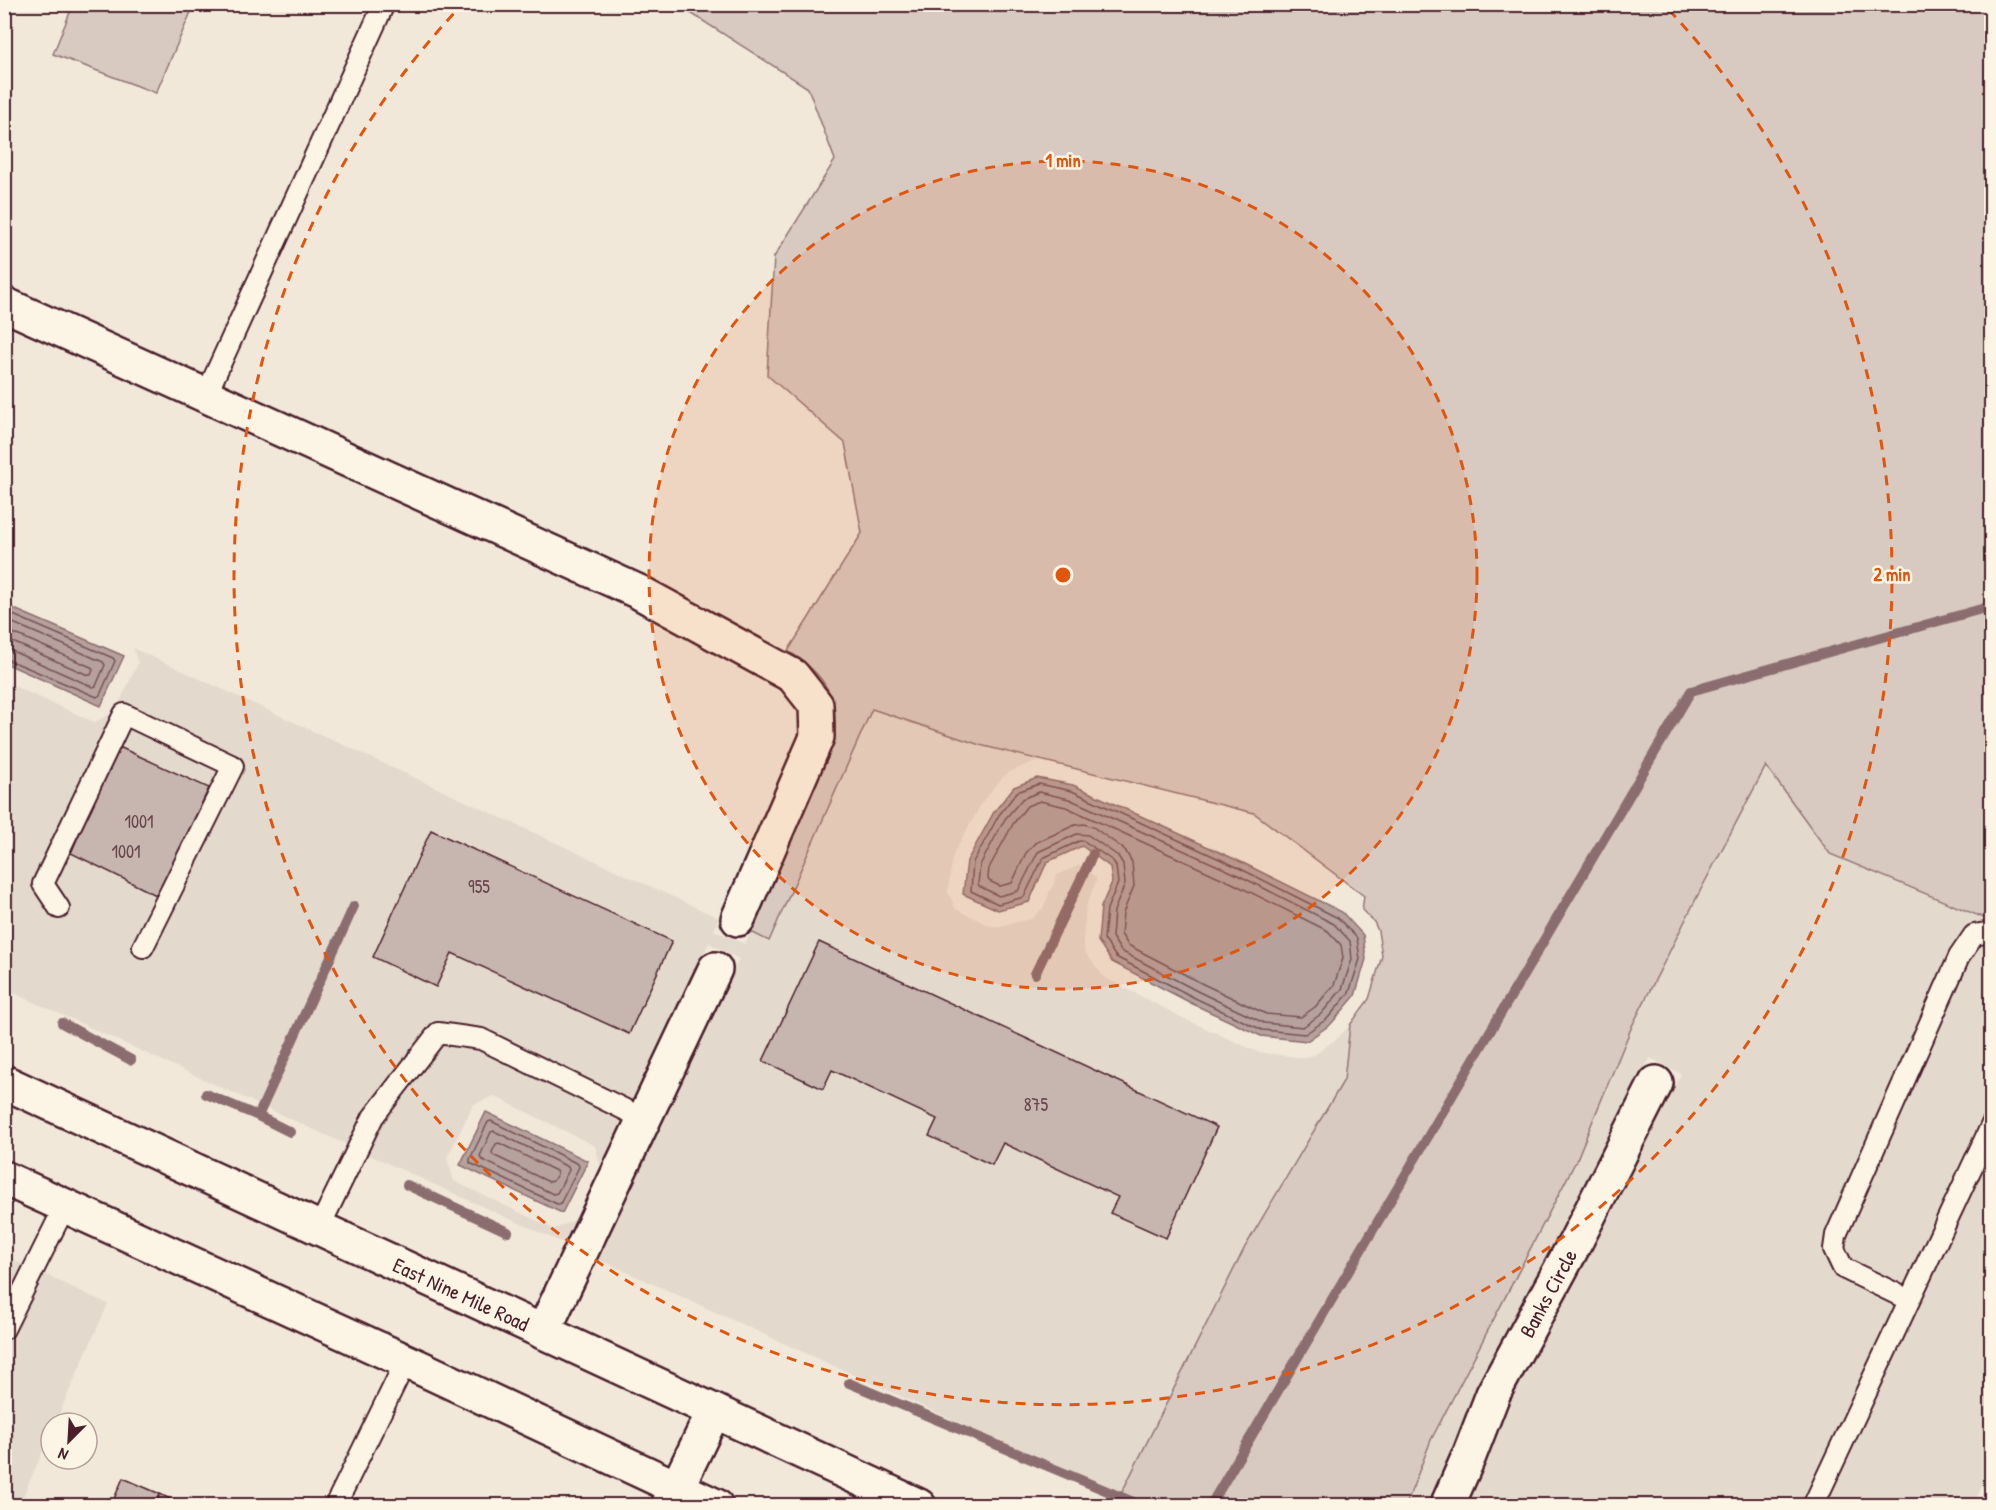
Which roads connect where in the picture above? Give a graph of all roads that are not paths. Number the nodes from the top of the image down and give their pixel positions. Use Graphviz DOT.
graph roads {
  1 [pos="384,4"];
  2 [pos="4,304"];
  3 [pos="206,395"];
  4 [pos="60,908"];
  5 [pos="738,919"];
  6 [pos="1992,932"];
  7 [pos="142,947"];
  8 [pos="715,969"];
  9 [pos="4,1082"];
  10 [pos="1656,1083"];
  11 [pos="644,1119"];
  12 [pos="1992,1124"];
  13 [pos="4,1178"];
  14 [pos="65,1206"];
  15 [pos="319,1228"];
  16 [pos="1909,1300"];
  17 [pos="4,1329"];
  18 [pos="543,1332"];
  19 [pos="406,1361"];
  20 [pos="714,1411"];
  21 [pos="673,1497"];
  22 [pos="335,1506"];
  23 [pos="716,1506"];
  24 [pos="919,1506"];
  25 [pos="1447,1506"];
  26 [pos="1813,1506"];
  1 -- 3 [label="lane"];
  2 -- 3 [label="street"];
  3 -- 5 [label="street"];
  4 -- 7 [label="lane"];
  6 -- 16 [label="lane"];
  8 -- 11 [label="street"];
  9 -- 15 [label="street, East Nine Mile Road"];
  10 -- 25 [label="street, Banks Circle"];
  11 -- 15 [label="lane"];
  11 -- 18 [label="street"];
  12 -- 16 [label="lane"];
  13 -- 14 [label="street"];
  14 -- 17 [label="lane"];
  14 -- 19 [label="street"];
  15 -- 18 [label="street, East Nine Mile Road"];
  16 -- 26 [label="lane"];
  18 -- 20 [label="street, East Nine Mile Road"];
  19 -- 21 [label="street"];
  19 -- 22 [label="lane"];
  20 -- 21 [label="street"];
  20 -- 24 [label="street, East Nine Mile Road"];
  21 -- 23 [label="street"];
}
